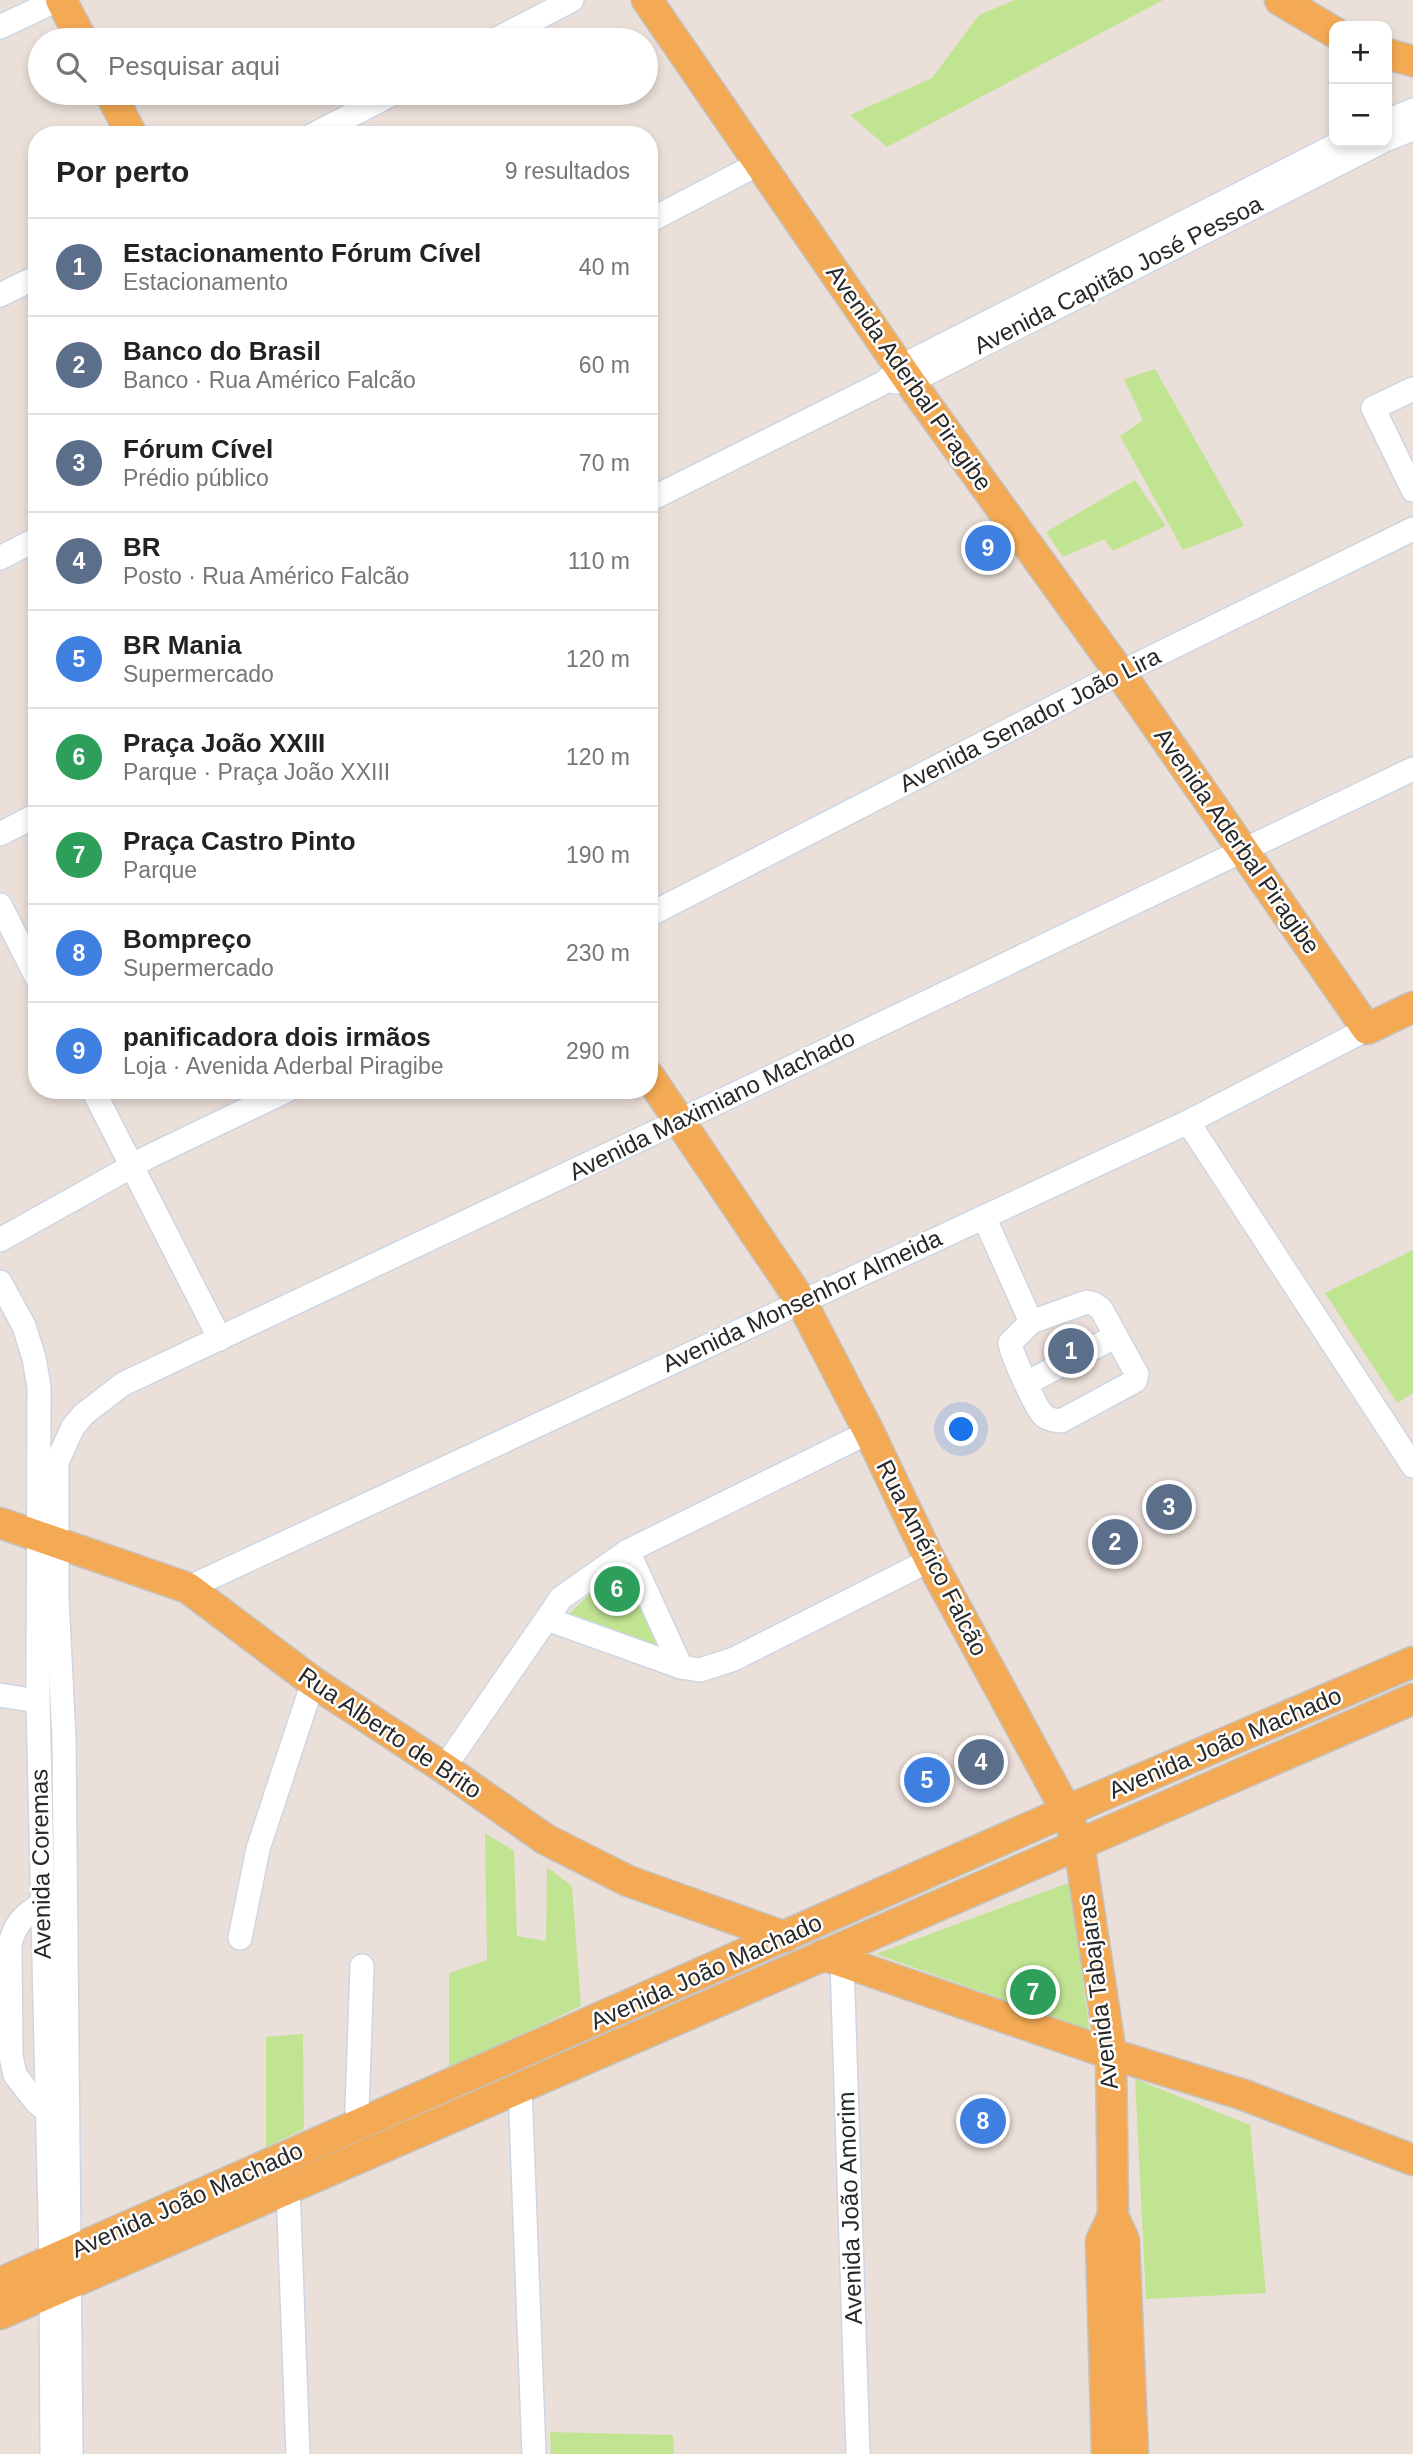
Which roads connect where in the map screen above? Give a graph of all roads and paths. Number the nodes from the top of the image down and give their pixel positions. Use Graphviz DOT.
graph roads {
  1 [pos="59,0"];
  2 [pos="572,0"];
  3 [pos="647,0"];
  4 [pos="1280,0"];
  5 [pos="0,27"];
  6 [pos="75,28"];
  7 [pos="518,28"];
  8 [pos="1329,29"];
  9 [pos="1392,55"];
  10 [pos="1413,61"];
  11 [pos="116,105"];
  12 [pos="371,105"];
  13 [pos="1413,110"];
  14 [pos="1392,119"];
  15 [pos="127,126"];
  16 [pos="330,126"];
  17 [pos="1413,129"];
  18 [pos="1392,137"];
  19 [pos="1345,149"];
  20 [pos="758,164"];
  21 [pos="658,216"];
  22 [pos="28,281"];
  23 [pos="0,295"];
  24 [pos="899,377"];
  25 [pos="1413,389"];
  26 [pos="1413,490"];
  27 [pos="658,496"];
  28 [pos="1413,529"];
  29 [pos="28,544"];
  30 [pos="0,558"];
  31 [pos="1120,673"];
  32 [pos="1413,769"];
  33 [pos="28,820"];
  34 [pos="0,834"];
  35 [pos="1244,850"];
  36 [pos="0,905"];
  37 [pos="658,910"];
  38 [pos="28,960"];
  39 [pos="1413,1007"];
  40 [pos="1367,1029"];
  41 [pos="658,1088"];
  42 [pos="98,1099"];
  43 [pos="269,1099"];
  44 [pos="681,1120"];
  45 [pos="1188,1122"];
  46 [pos="132,1167"];
  47 [pos="984,1216"];
  48 [pos="0,1240"];
  49 [pos="0,1282"];
  50 [pos="800,1301"];
  51 [pos="1031,1322"];
  52 [pos="1116,1336"];
  53 [pos="220,1339"];
  54 [pos="1027,1384"];
  55 [pos="869,1433"];
  56 [pos="1413,1466"];
  57 [pos="56,1483"];
  58 [pos="0,1523"];
  59 [pos="47,1540"];
  60 [pos="628,1551"];
  61 [pos="930,1560"];
  62 [pos="188,1588"];
  63 [pos="547,1619"];
  64 [pos="1413,1661"];
  65 [pos="681,1667"];
  66 [pos="313,1682"];
  67 [pos="0,1695"];
  68 [pos="1413,1699"];
  69 [pos="38,1700"];
  70 [pos="444,1768"];
  71 [pos="1065,1813"];
  72 [pos="1079,1845"];
  73 [pos="65,1896"];
  74 [pos="42,1904"];
  75 [pos="785,1937"];
  76 [pos="240,1938"];
  77 [pos="832,1959"];
  78 [pos="362,1966"];
  79 [pos="1111,2054"];
  80 [pos="520,2087"];
  81 [pos="46,2111"];
  82 [pos="67,2123"];
  83 [pos="361,2124"];
  84 [pos="1413,2160"];
  85 [pos="288,2187"];
  86 [pos="1113,2216"];
  87 [pos="60,2256"];
  88 [pos="0,2283"];
  89 [pos="60,2287"];
  90 [pos="0,2314"];
  91 [pos="52,2454"];
  92 [pos="71,2454"];
  93 [pos="298,2454"];
  94 [pos="534,2454"];
  95 [pos="858,2454"];
  96 [pos="1107,2454"];
  97 [pos="1133,2454"];
  1 -- 5 [label="street"];
  1 -- 6 [label="main road"];
  2 -- 7 [label="street"];
  3 -- 20 [label="main road, Avenida Aderbal Piragibe"];
  4 -- 8 [label="main road"];
  9 -- 10 [label="main road"];
  11 -- 15 [label="main road"];
  12 -- 16 [label="street"];
  13 -- 14 [label="street"];
  17 -- 18 [label="street"];
  19 -- 24 [label="street, Avenida Capitão José Pessoa"];
  20 -- 21 [label="street"];
  20 -- 24 [label="main road, Avenida Aderbal Piragibe"];
  22 -- 23 [label="street"];
  24 -- 27 [label="street, Avenida Capitão José Pessoa"];
  24 -- 31 [label="main road, Avenida Aderbal Piragibe"];
  25 -- 26 [label="street"];
  28 -- 31 [label="street, Avenida Senador João Lira"];
  29 -- 30 [label="street"];
  31 -- 35 [label="main road, Avenida Aderbal Piragibe"];
  31 -- 37 [label="street, Avenida Senador João Lira"];
  32 -- 35 [label="street, Avenida Maximiano Machado"];
  33 -- 34 [label="street"];
  35 -- 40 [label="main road, Avenida Aderbal Piragibe"];
  35 -- 44 [label="street, Avenida Maximiano Machado"];
  36 -- 38 [label="street"];
  39 -- 40 [label="main road, Avenida Monsenhor Almeida"];
  40 -- 45 [label="street, Avenida Monsenhor Almeida"];
  41 -- 44 [label="main road, Rua Américo Falcão"];
  42 -- 46 [label="street"];
  43 -- 46 [label="street"];
  44 -- 50 [label="main road, Rua Américo Falcão"];
  44 -- 53 [label="street, Avenida Maximiano Machado"];
  45 -- 47 [label="street, Avenida Monsenhor Almeida"];
  45 -- 56 [label="street"];
  46 -- 48 [label="street"];
  46 -- 53 [label="street"];
  47 -- 50 [label="street, Avenida Monsenhor Almeida"];
  47 -- 51 [label="street"];
  49 -- 59 [label="street, Avenida Coremas"];
  50 -- 55 [label="main road, Rua Américo Falcão"];
  50 -- 62 [label="street, Avenida Monsenhor Almeida"];
  51 -- 52 [label="street"];
  51 -- 54 [label="street"];
  52 -- 54 [label="street"];
  52 -- 54 [label="street"];
  53 -- 57 [label="street, Avenida Maximiano Machado"];
  55 -- 60 [label="street"];
  55 -- 61 [label="main road, Rua Américo Falcão"];
  57 -- 59 [label="street, Avenida Coremas"];
  58 -- 59 [label="main road, Rua Alberto de Brito"];
  59 -- 62 [label="main road, Rua Alberto de Brito"];
  59 -- 69 [label="street, Avenida Coremas"];
  59 -- 73 [label="street, Avenida Coremas"];
  60 -- 63 [label="street"];
  60 -- 65 [label="street"];
  61 -- 65 [label="street"];
  61 -- 71 [label="main road, Rua Américo Falcão"];
  62 -- 66 [label="main road, Rua Alberto de Brito"];
  63 -- 65 [label="street"];
  63 -- 70 [label="street"];
  64 -- 71 [label="main road, Avenida João Machado"];
  66 -- 70 [label="main road, Rua Alberto de Brito"];
  66 -- 76 [label="street"];
  67 -- 69 [label="street"];
  68 -- 72 [label="main road, Avenida João Machado"];
  69 -- 74 [label="street, Avenida Coremas"];
  70 -- 75 [label="main road, Rua Alberto de Brito"];
  71 -- 72 [label="main road, Avenida Tabajaras"];
  71 -- 75 [label="main road, Avenida João Machado"];
  72 -- 77 [label="main road, Avenida João Machado"];
  72 -- 79 [label="main road, Avenida Tabajaras"];
  73 -- 74 [label="street"];
  73 -- 82 [label="street, Avenida Coremas"];
  74 -- 81 [label="street, Avenida Coremas"];
  74 -- 81 [label="street"];
  75 -- 83 [label="main road, Avenida João Machado"];
  77 -- 79 [label="main road"];
  77 -- 80 [label="main road, Avenida João Machado"];
  77 -- 95 [label="street, Avenida João Amorim"];
  78 -- 83 [label="street"];
  79 -- 84 [label="main road"];
  79 -- 86 [label="main road, Avenida Tabajaras"];
  80 -- 85 [label="main road, Avenida João Machado"];
  80 -- 94 [label="street"];
  81 -- 82 [label="street"];
  81 -- 87 [label="street, Avenida Coremas"];
  82 -- 87 [label="street, Avenida Coremas"];
  83 -- 87 [label="main road, Avenida João Machado"];
  85 -- 89 [label="main road, Avenida João Machado"];
  85 -- 93 [label="street"];
  86 -- 96 [label="main road, Avenida Tabajaras"];
  86 -- 97 [label="main road, Avenida Tabajaras"];
  87 -- 88 [label="main road, Avenida João Machado"];
  87 -- 89 [label="street, Avenida Coremas"];
  89 -- 90 [label="main road, Avenida João Machado"];
  89 -- 91 [label="street, Avenida Coremas"];
  89 -- 92 [label="street, Avenida Coremas"];
}
